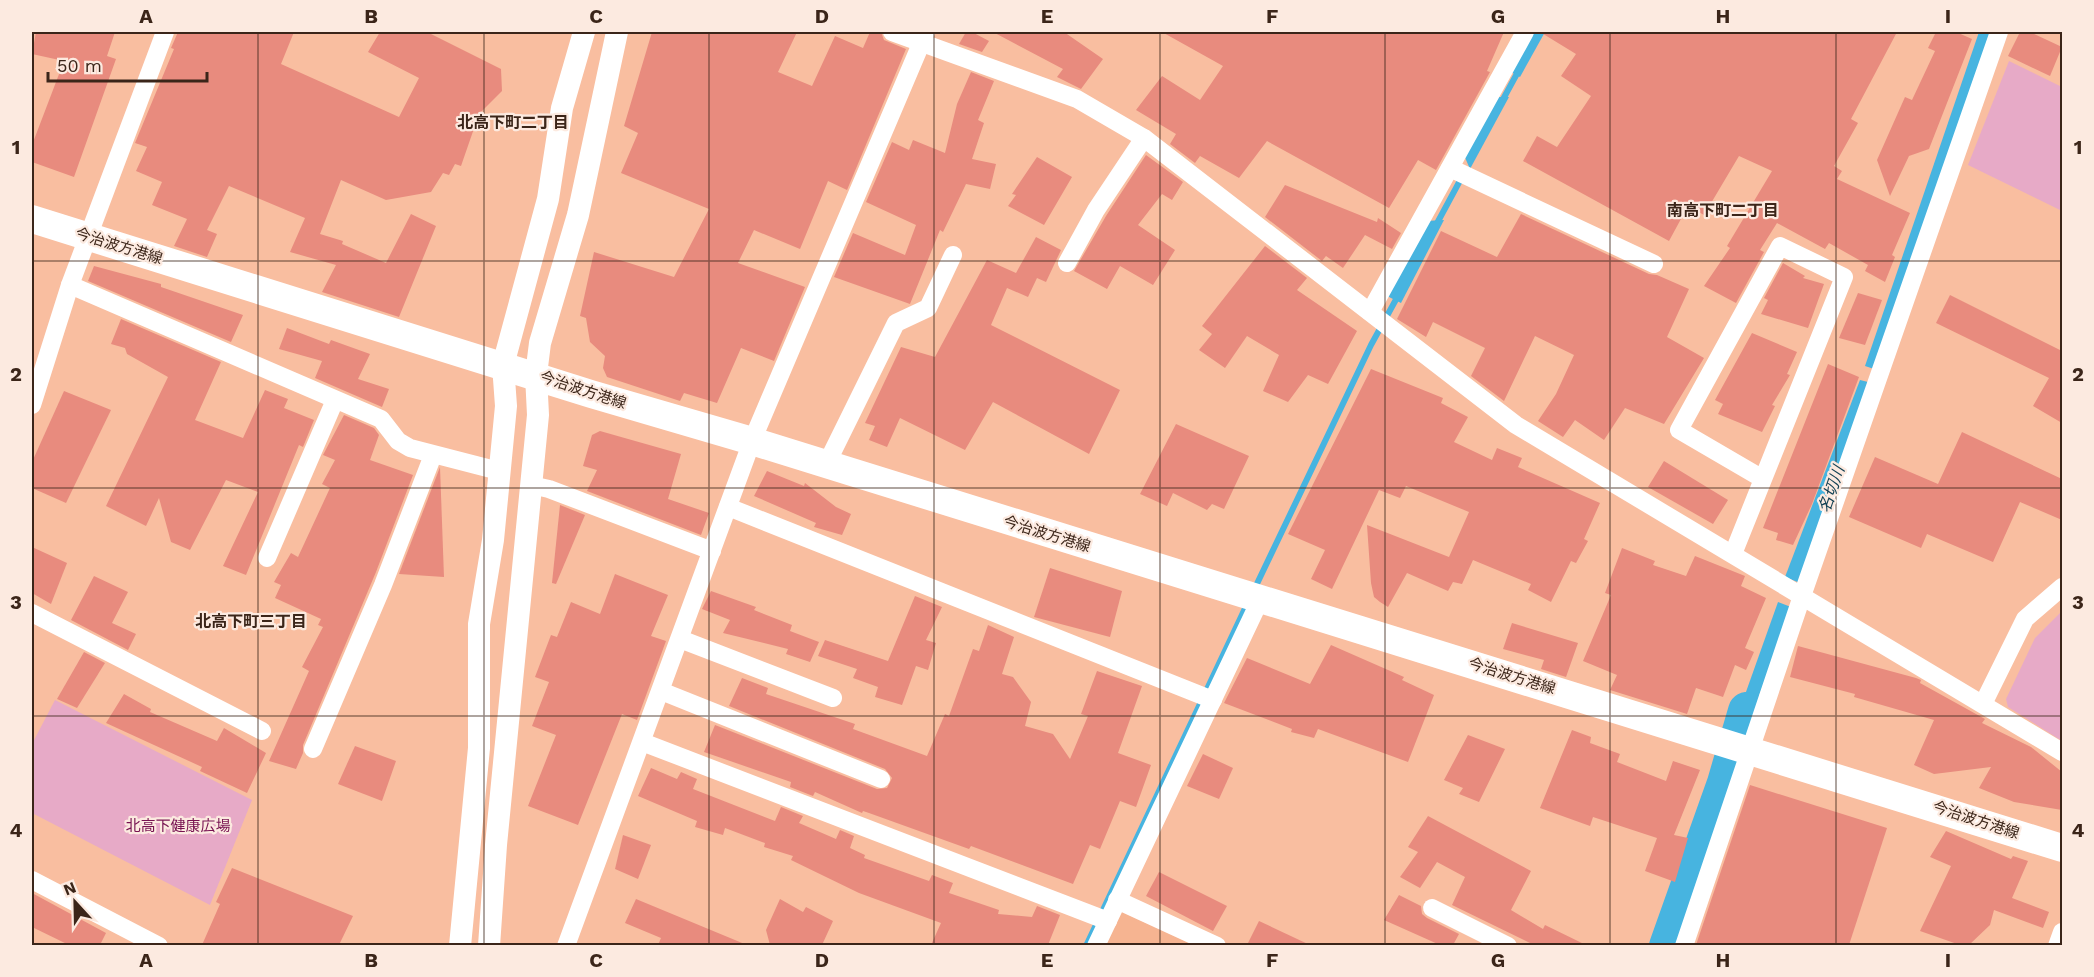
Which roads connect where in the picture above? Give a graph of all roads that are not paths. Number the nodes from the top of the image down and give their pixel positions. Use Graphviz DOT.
graph roads {
  1 [pos="165,32"];
  2 [pos="584,32"];
  3 [pos="617,32"];
  4 [pos="892,32"];
  5 [pos="1525,32"];
  6 [pos="2000,32"];
  7 [pos="923,37"];
  8 [pos="1144,138"];
  9 [pos="1450,168"];
  10 [pos="32,219"];
  11 [pos="88,236"];
  12 [pos="953,255"];
  13 [pos="1067,262"];
  14 [pos="1654,264"];
  15 [pos="70,285"];
  16 [pos="1371,312"];
  17 [pos="503,365"];
  18 [pos="536,375"];
  19 [pos="334,400"];
  20 [pos="32,405"];
  21 [pos="752,441"];
  22 [pos="433,455"];
  23 [pos="826,465"];
  24 [pos="499,471"];
  25 [pos="1764,479"];
  26 [pos="531,485"];
  27 [pos="728,507"];
  28 [pos="712,551"];
  29 [pos="1733,554"];
  30 [pos="267,558"];
  31 [pos="2062,587"];
  32 [pos="1802,596"];
  33 [pos="1261,598"];
  34 [pos="32,613"];
  35 [pos="680,639"];
  36 [pos="661,691"];
  37 [pos="833,698"];
  38 [pos="1213,700"];
  39 [pos="1983,704"];
  40 [pos="262,731"];
  41 [pos="642,742"];
  42 [pos="313,749"];
  43 [pos="1751,749"];
  44 [pos="2062,752"];
  45 [pos="881,779"];
  46 [pos="2062,848"];
  47 [pos="32,880"];
  48 [pos="1117,900"];
  49 [pos="1432,908"];
  50 [pos="1108,921"];
  51 [pos="2062,932"];
  52 [pos="159,945"];
  53 [pos="460,945"];
  54 [pos="489,945"];
  55 [pos="566,945"];
  56 [pos="1096,945"];
  57 [pos="1217,945"];
  58 [pos="1508,945"];
  59 [pos="1684,945"];
  60 [pos="2057,945"];
  1 -- 11 [label="street"];
  2 -- 17 [label="street"];
  3 -- 18 [label="street"];
  4 -- 7 [label="street"];
  5 -- 9 [label="street"];
  6 -- 32 [label="street"];
  7 -- 8 [label="street"];
  7 -- 21 [label="street"];
  8 -- 13 [label="street"];
  8 -- 16 [label="street"];
  9 -- 14 [label="street"];
  9 -- 16 [label="street"];
  10 -- 11 [label="main road, 今治波方港線"];
  11 -- 15 [label="street"];
  11 -- 17 [label="main road, 今治波方港線"];
  12 -- 23 [label="street"];
  15 -- 19 [label="street"];
  15 -- 20 [label="street"];
  16 -- 29 [label="street"];
  17 -- 18 [label="main road, 今治波方港線"];
  17 -- 24 [label="street"];
  18 -- 21 [label="main road, 今治波方港線"];
  18 -- 26 [label="street"];
  19 -- 22 [label="street"];
  19 -- 30 [label="street"];
  21 -- 23 [label="main road, 今治波方港線"];
  21 -- 27 [label="street"];
  22 -- 24 [label="street"];
  22 -- 42 [label="street"];
  23 -- 33 [label="main road, 今治波方港線"];
  24 -- 53 [label="street"];
  25 -- 25 [label="street"];
  25 -- 29 [label="street"];
  26 -- 28 [label="street"];
  26 -- 54 [label="street"];
  27 -- 28 [label="street"];
  27 -- 38 [label="street"];
  28 -- 35 [label="street"];
  29 -- 32 [label="street"];
  31 -- 39 [label="street"];
  32 -- 39 [label="street"];
  32 -- 43 [label="street"];
  33 -- 38 [label="street"];
  33 -- 43 [label="main road, 今治波方港線"];
  34 -- 40 [label="street"];
  35 -- 36 [label="street"];
  35 -- 37 [label="street"];
  36 -- 41 [label="street"];
  36 -- 45 [label="street"];
  38 -- 48 [label="street"];
  39 -- 44 [label="street"];
  41 -- 50 [label="street"];
  41 -- 55 [label="street"];
  43 -- 46 [label="main road, 今治波方港線"];
  43 -- 59 [label="street"];
  47 -- 52 [label="street"];
  48 -- 50 [label="street"];
  48 -- 57 [label="street"];
  49 -- 58 [label="street"];
  50 -- 56 [label="street"];
  51 -- 60 [label="street"];
}
